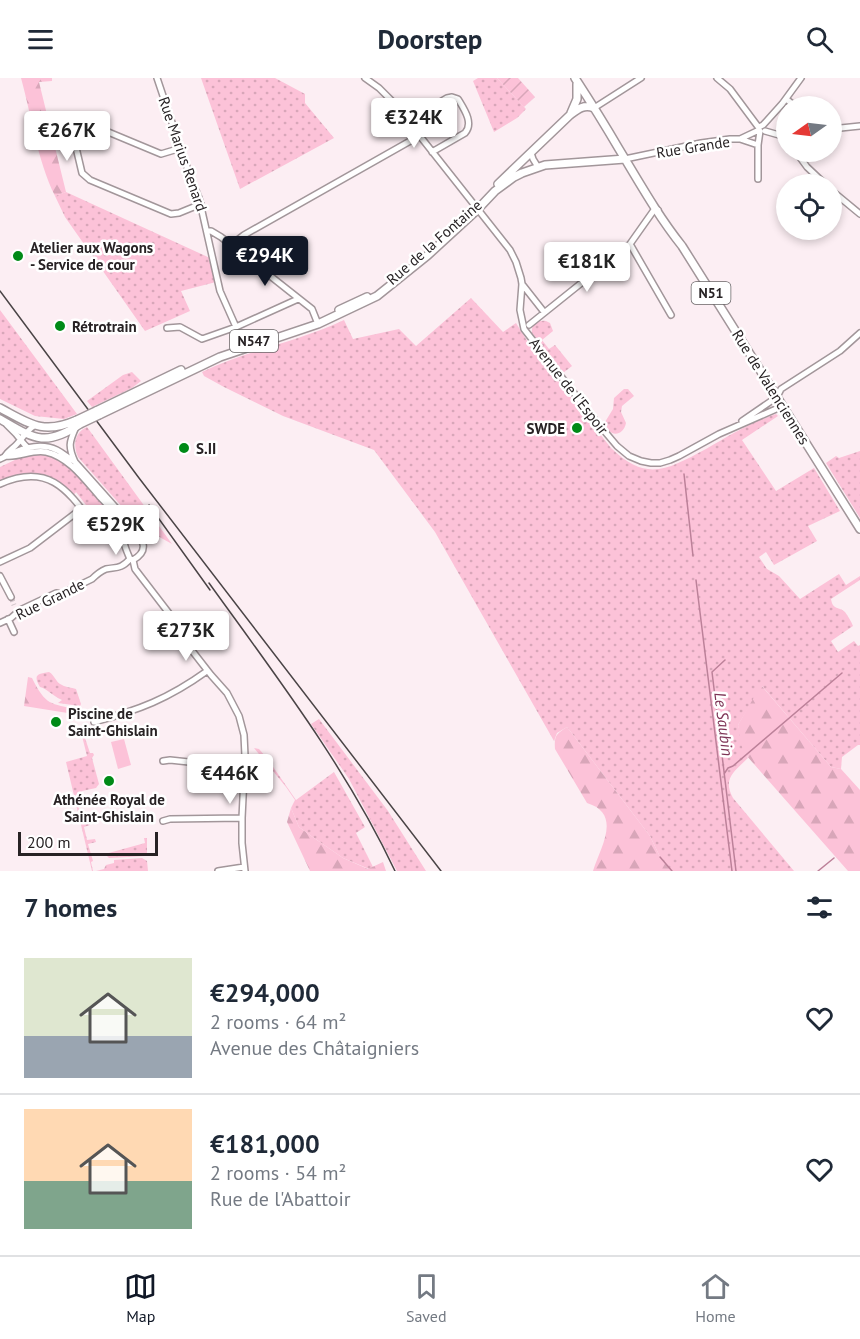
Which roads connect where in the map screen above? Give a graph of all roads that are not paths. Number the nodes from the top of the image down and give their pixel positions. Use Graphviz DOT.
graph roads {
  1 [pos="157,78"];
  2 [pos="366,78"];
  3 [pos="641,78"];
  4 [pos="717,78"];
  5 [pos="801,78"];
  6 [pos="576,80"];
  7 [pos="788,96"];
  8 [pos="594,108"];
  9 [pos="776,111"];
  10 [pos="570,115"];
  11 [pos="408,121"];
  12 [pos="860,126"];
  13 [pos="842,128"];
  14 [pos="761,129"];
  15 [pos="776,134"];
  16 [pos="419,136"];
  17 [pos="740,140"];
  18 [pos="758,145"];
  19 [pos="181,148"];
  20 [pos="432,152"];
  21 [pos="531,153"];
  22 [pos="625,159"];
  23 [pos="803,162"];
  24 [pos="538,167"];
  25 [pos="814,174"];
  26 [pos="758,179"];
  27 [pos="842,199"];
  28 [pos="201,204"];
  29 [pos="476,208"];
  30 [pos="656,208"];
  31 [pos="860,214"];
  32 [pos="670,222"];
  33 [pos="207,231"];
  34 [pos="630,244"];
  35 [pos="231,245"];
  36 [pos="682,246"];
  37 [pos="522,284"];
  38 [pos="298,299"];
  39 [pos="544,312"];
  40 [pos="671,315"];
  41 [pos="318,323"];
  42 [pos="529,325"];
  43 [pos="236,327"];
  44 [pos="167,328"];
  45 [pos="860,333"];
  46 [pos="777,398"];
  47 [pos="783,406"];
  48 [pos="0,408"];
  49 [pos="0,419"];
  50 [pos="78,424"];
  51 [pos="34,426"];
  52 [pos="737,426"];
  53 [pos="54,427"];
  54 [pos="10,428"];
  55 [pos="64,434"];
  56 [pos="22,436"];
  57 [pos="70,444"];
  58 [pos="12,447"];
  59 [pos="30,449"];
  60 [pos="61,453"];
  61 [pos="3,458"];
  62 [pos="75,462"];
  63 [pos="0,484"];
  64 [pos="81,509"];
  65 [pos="134,528"];
  66 [pos="860,529"];
  67 [pos="123,536"];
  68 [pos="132,559"];
  69 [pos="0,562"];
  70 [pos="0,576"];
  71 [pos="11,597"];
  72 [pos="14,605"];
  73 [pos="18,612"];
  74 [pos="8,619"];
  75 [pos="0,623"];
  76 [pos="14,632"];
  77 [pos="207,671"];
  78 [pos="94,722"];
  79 [pos="163,761"];
  80 [pos="245,768"];
  81 [pos="242,818"];
  82 [pos="163,821"];
  83 [pos="244,869"];
  84 [pos="218,871"];
  1 -- 19 [label="street, Rue Marius Renard"];
  2 -- 11 [label="street, Avenue de l'Espoir"];
  3 -- 8 [label="street"];
  4 -- 14 [label="street"];
  5 -- 7 [label="street, Rue Grande"];
  6 -- 8 [label="main road, N51"];
  6 -- 10 [label="main road"];
  8 -- 10 [label="main road"];
  8 -- 22 [label="main road, N51"];
  9 -- 14 [label="street, Rue Grande"];
  10 -- 21 [label="main road, N547"];
  11 -- 16 [label="street, Avenue de l'Espoir"];
  11 -- 20 [label="street"];
  12 -- 13 [label="street"];
  14 -- 15 [label="street"];
  14 -- 17 [label="street, Rue Grande"];
  14 -- 18 [label="street"];
  16 -- 20 [label="street, Avenue de l'Espoir"];
  16 -- 35 [label="street"];
  17 -- 18 [label="street"];
  17 -- 22 [label="street, Rue Grande"];
  18 -- 26 [label="street"];
  19 -- 28 [label="street, Rue Marius Renard"];
  19 -- 28 [label="street"];
  20 -- 29 [label="street, Avenue de l'Espoir"];
  21 -- 24 [label="street"];
  21 -- 29 [label="main road, Rue de la Fontaine / N547"];
  22 -- 24 [label="main road, Rue de la Fontaine / N547"];
  22 -- 30 [label="main road, Rue de Valenciennes / N51"];
  22 -- 32 [label="main road, Rue de Valenciennes / N51"];
  23 -- 25 [label="street"];
  24 -- 29 [label="main road, Rue de la Fontaine / N547"];
  27 -- 31 [label="street"];
  28 -- 33 [label="street, Rue Marius Renard"];
  29 -- 37 [label="street, Avenue de l'Espoir"];
  29 -- 41 [label="main road, Rue de la Fontaine / N547"];
  30 -- 32 [label="street"];
  30 -- 34 [label="street"];
  30 -- 36 [label="main road, Rue de Valenciennes / N51"];
  32 -- 36 [label="main road, Rue de Valenciennes / N51"];
  33 -- 35 [label="street"];
  33 -- 43 [label="street, Rue Marius Renard"];
  34 -- 39 [label="street"];
  34 -- 40 [label="street"];
  35 -- 38 [label="street"];
  36 -- 46 [label="main road, Rue de Valenciennes / N51"];
  37 -- 39 [label="street"];
  37 -- 52 [label="street, Avenue de l'Espoir"];
  38 -- 41 [label="street"];
  38 -- 43 [label="street"];
  39 -- 42 [label="street"];
  41 -- 50 [label="main road, Rue de la Fontaine / N547, bridge"];
  43 -- 44 [label="street"];
  45 -- 46 [label="street"];
  46 -- 47 [label="main road, Rue de Valenciennes / N51"];
  46 -- 52 [label="street"];
  47 -- 52 [label="street"];
  47 -- 66 [label="main road, Rue de Valenciennes / N51"];
  48 -- 51 [label="main road, N547"];
  49 -- 54 [label="street"];
  49 -- 56 [label="main road, N547"];
  50 -- 53 [label="main road, N547"];
  50 -- 55 [label="main road, N547"];
  50 -- 57 [label="street"];
  51 -- 53 [label="main road, N547"];
  51 -- 56 [label="street"];
  53 -- 55 [label="street"];
  54 -- 56 [label="street"];
  54 -- 58 [label="street"];
  55 -- 56 [label="main road, N547"];
  55 -- 57 [label="street"];
  56 -- 58 [label="street"];
  56 -- 59 [label="street"];
  57 -- 60 [label="street"];
  57 -- 62 [label="street"];
  58 -- 61 [label="street"];
  59 -- 60 [label="street"];
  59 -- 61 [label="street"];
  59 -- 67 [label="street"];
  60 -- 62 [label="street"];
  62 -- 65 [label="street"];
  63 -- 64 [label="street"];
  64 -- 67 [label="street"];
  64 -- 69 [label="street"];
  65 -- 67 [label="street"];
  65 -- 68 [label="street"];
  67 -- 68 [label="street"];
  68 -- 73 [label="street, Rue Grande"];
  68 -- 77 [label="street"];
  70 -- 71 [label="street"];
  72 -- 73 [label="street"];
  73 -- 74 [label="street, Rue Grande"];
  74 -- 75 [label="street, Rue Grande"];
  74 -- 76 [label="street"];
  77 -- 78 [label="street"];
  77 -- 80 [label="street"];
  79 -- 80 [label="street"];
  80 -- 81 [label="street"];
  81 -- 82 [label="street"];
  81 -- 83 [label="street"];
  83 -- 84 [label="street"];
}
